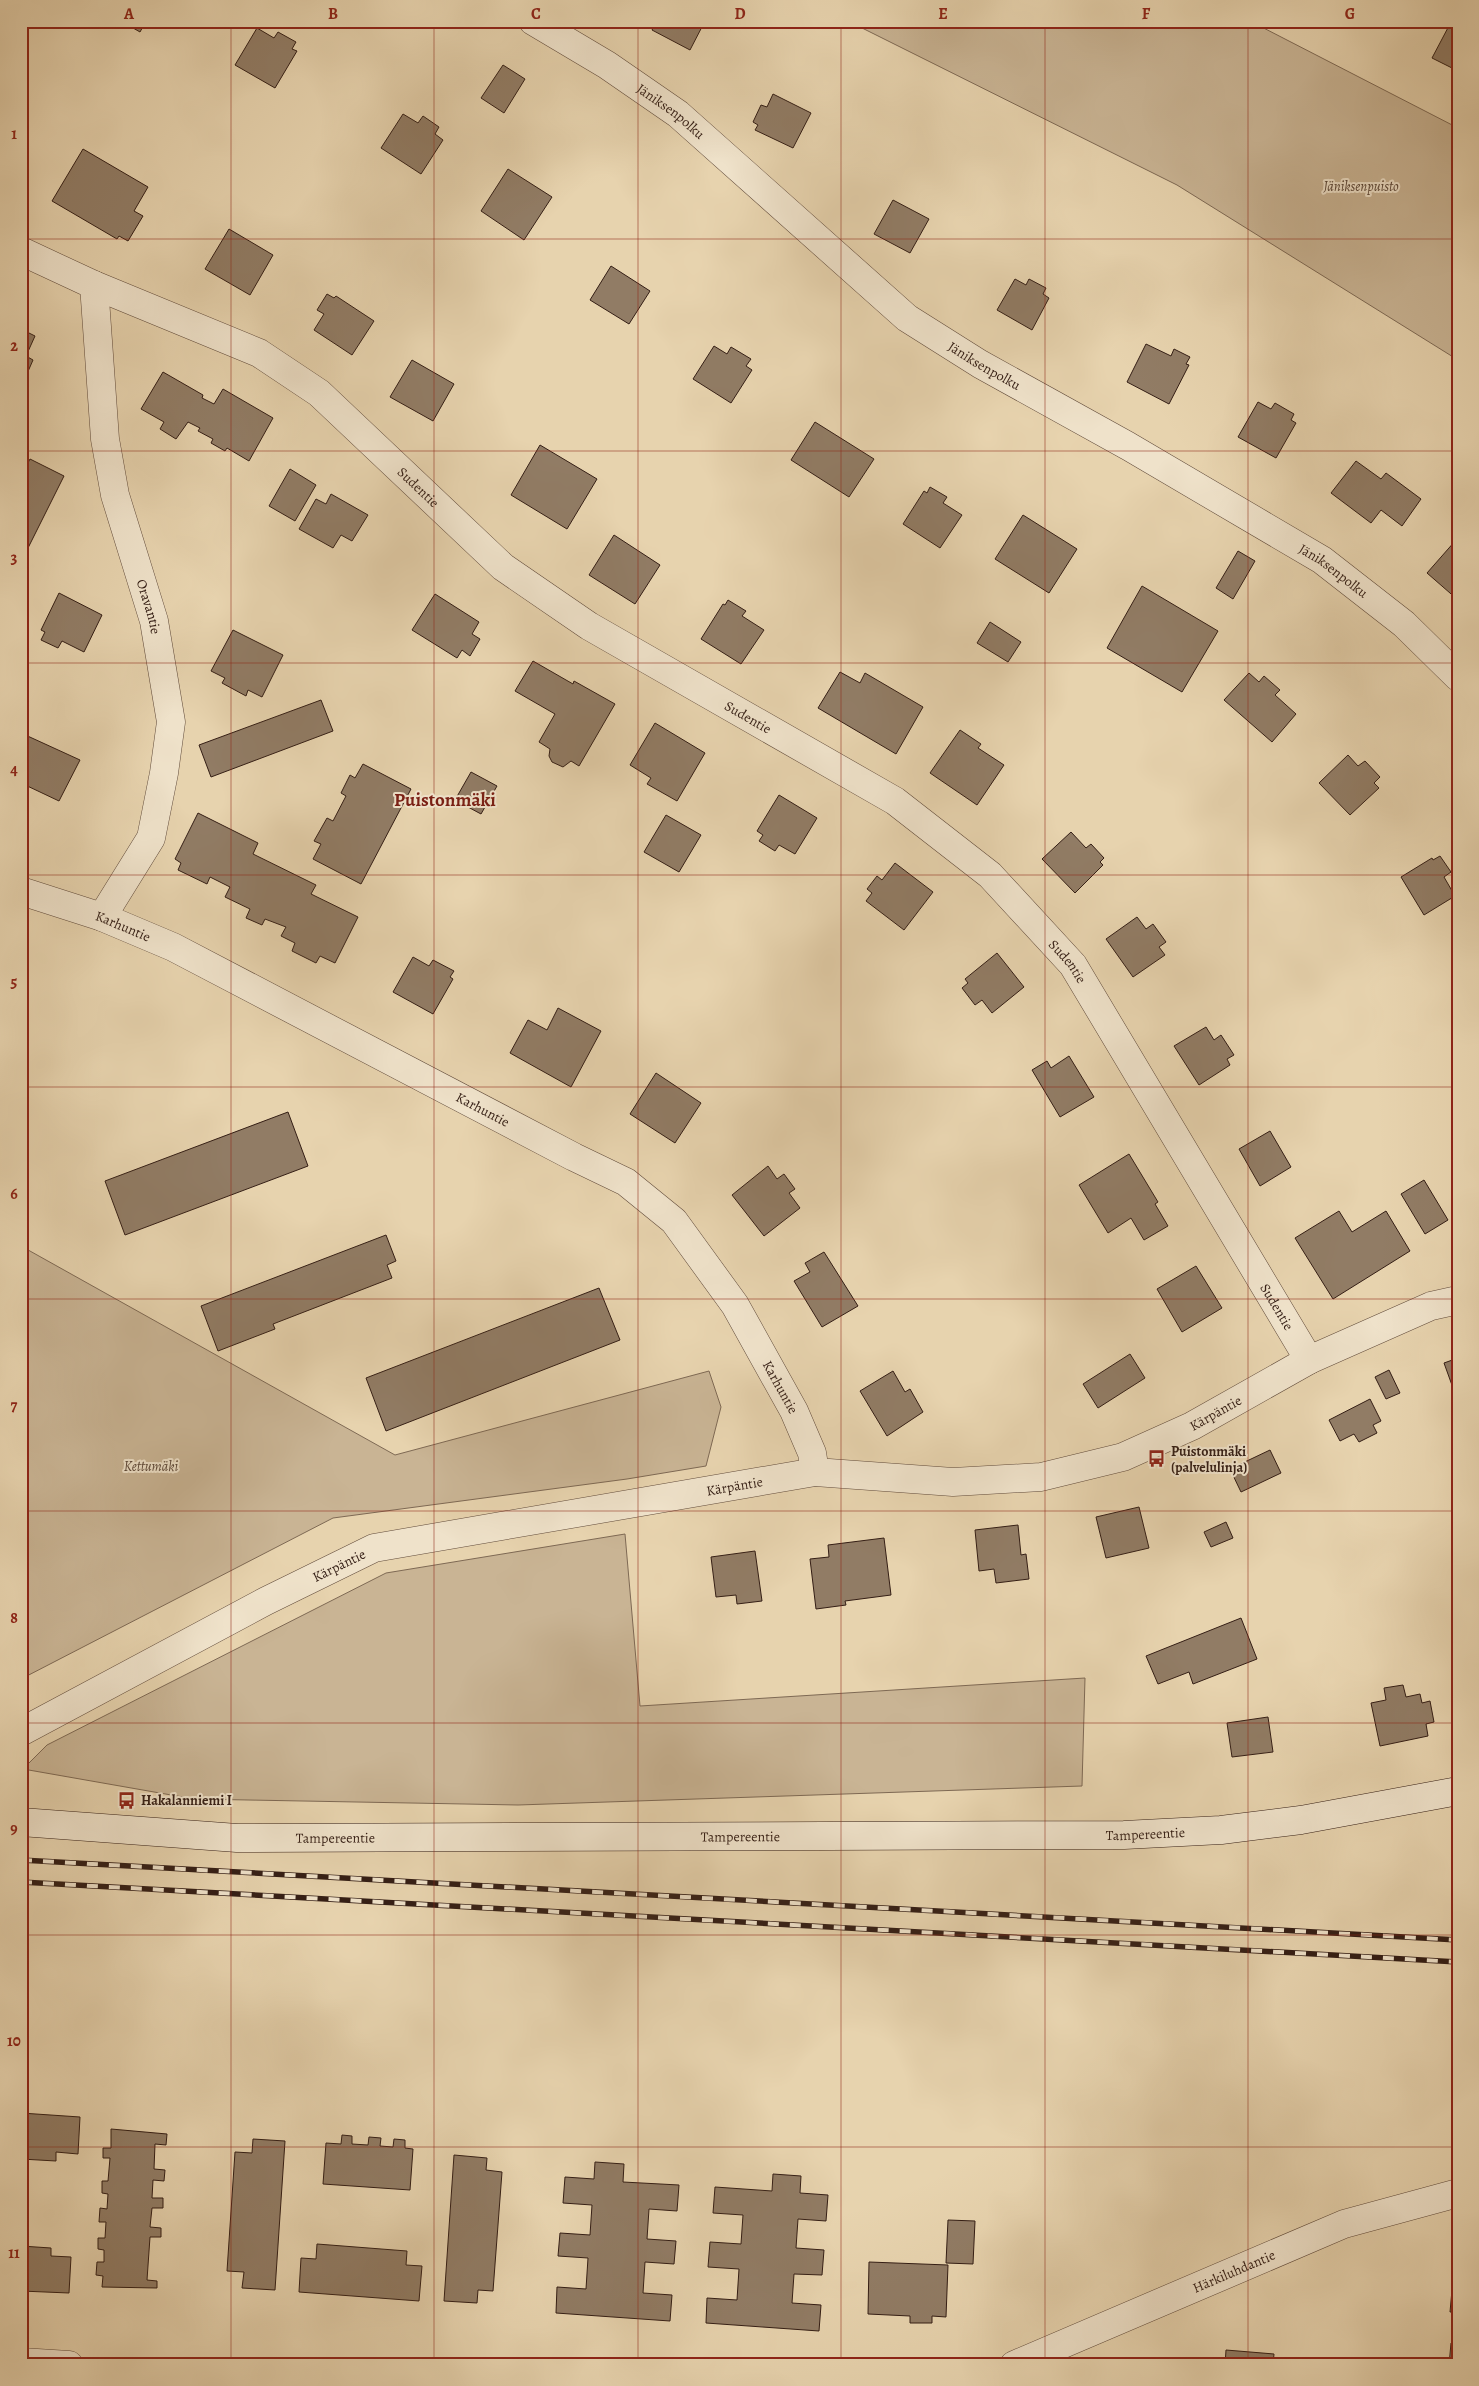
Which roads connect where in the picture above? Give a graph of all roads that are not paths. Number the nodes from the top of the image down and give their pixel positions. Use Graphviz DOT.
graph roads {
  1 [pos="533,21"];
  2 [pos="21,251"];
  3 [pos="94,285"];
  4 [pos="1458,678"];
  5 [pos="21,891"];
  6 [pos="102,917"];
  7 [pos="1458,1300"];
  8 [pos="1309,1360"];
  9 [pos="815,1472"];
  10 [pos="21,1732"];
  11 [pos="1458,1791"];
  12 [pos="21,1822"];
  13 [pos="1458,2193"];
  14 [pos="21,2362"];
  15 [pos="68,2365"];
  16 [pos="1014,2365"];
  1 -- 4 [label="street, Jäniksenpolku"];
  2 -- 3 [label="street, Sudentie"];
  3 -- 6 [label="street, Oravantie"];
  3 -- 8 [label="street, Sudentie"];
  5 -- 6 [label="street, Karhuntie"];
  6 -- 9 [label="street, Karhuntie"];
  7 -- 8 [label="street, Kärpäntie"];
  8 -- 9 [label="street, Kärpäntie"];
  9 -- 10 [label="street, Kärpäntie"];
  11 -- 12 [label="street, Tampereentie"];
  13 -- 16 [label="street, Härkiluhdantie"];
  14 -- 15 [label="street"];
}
